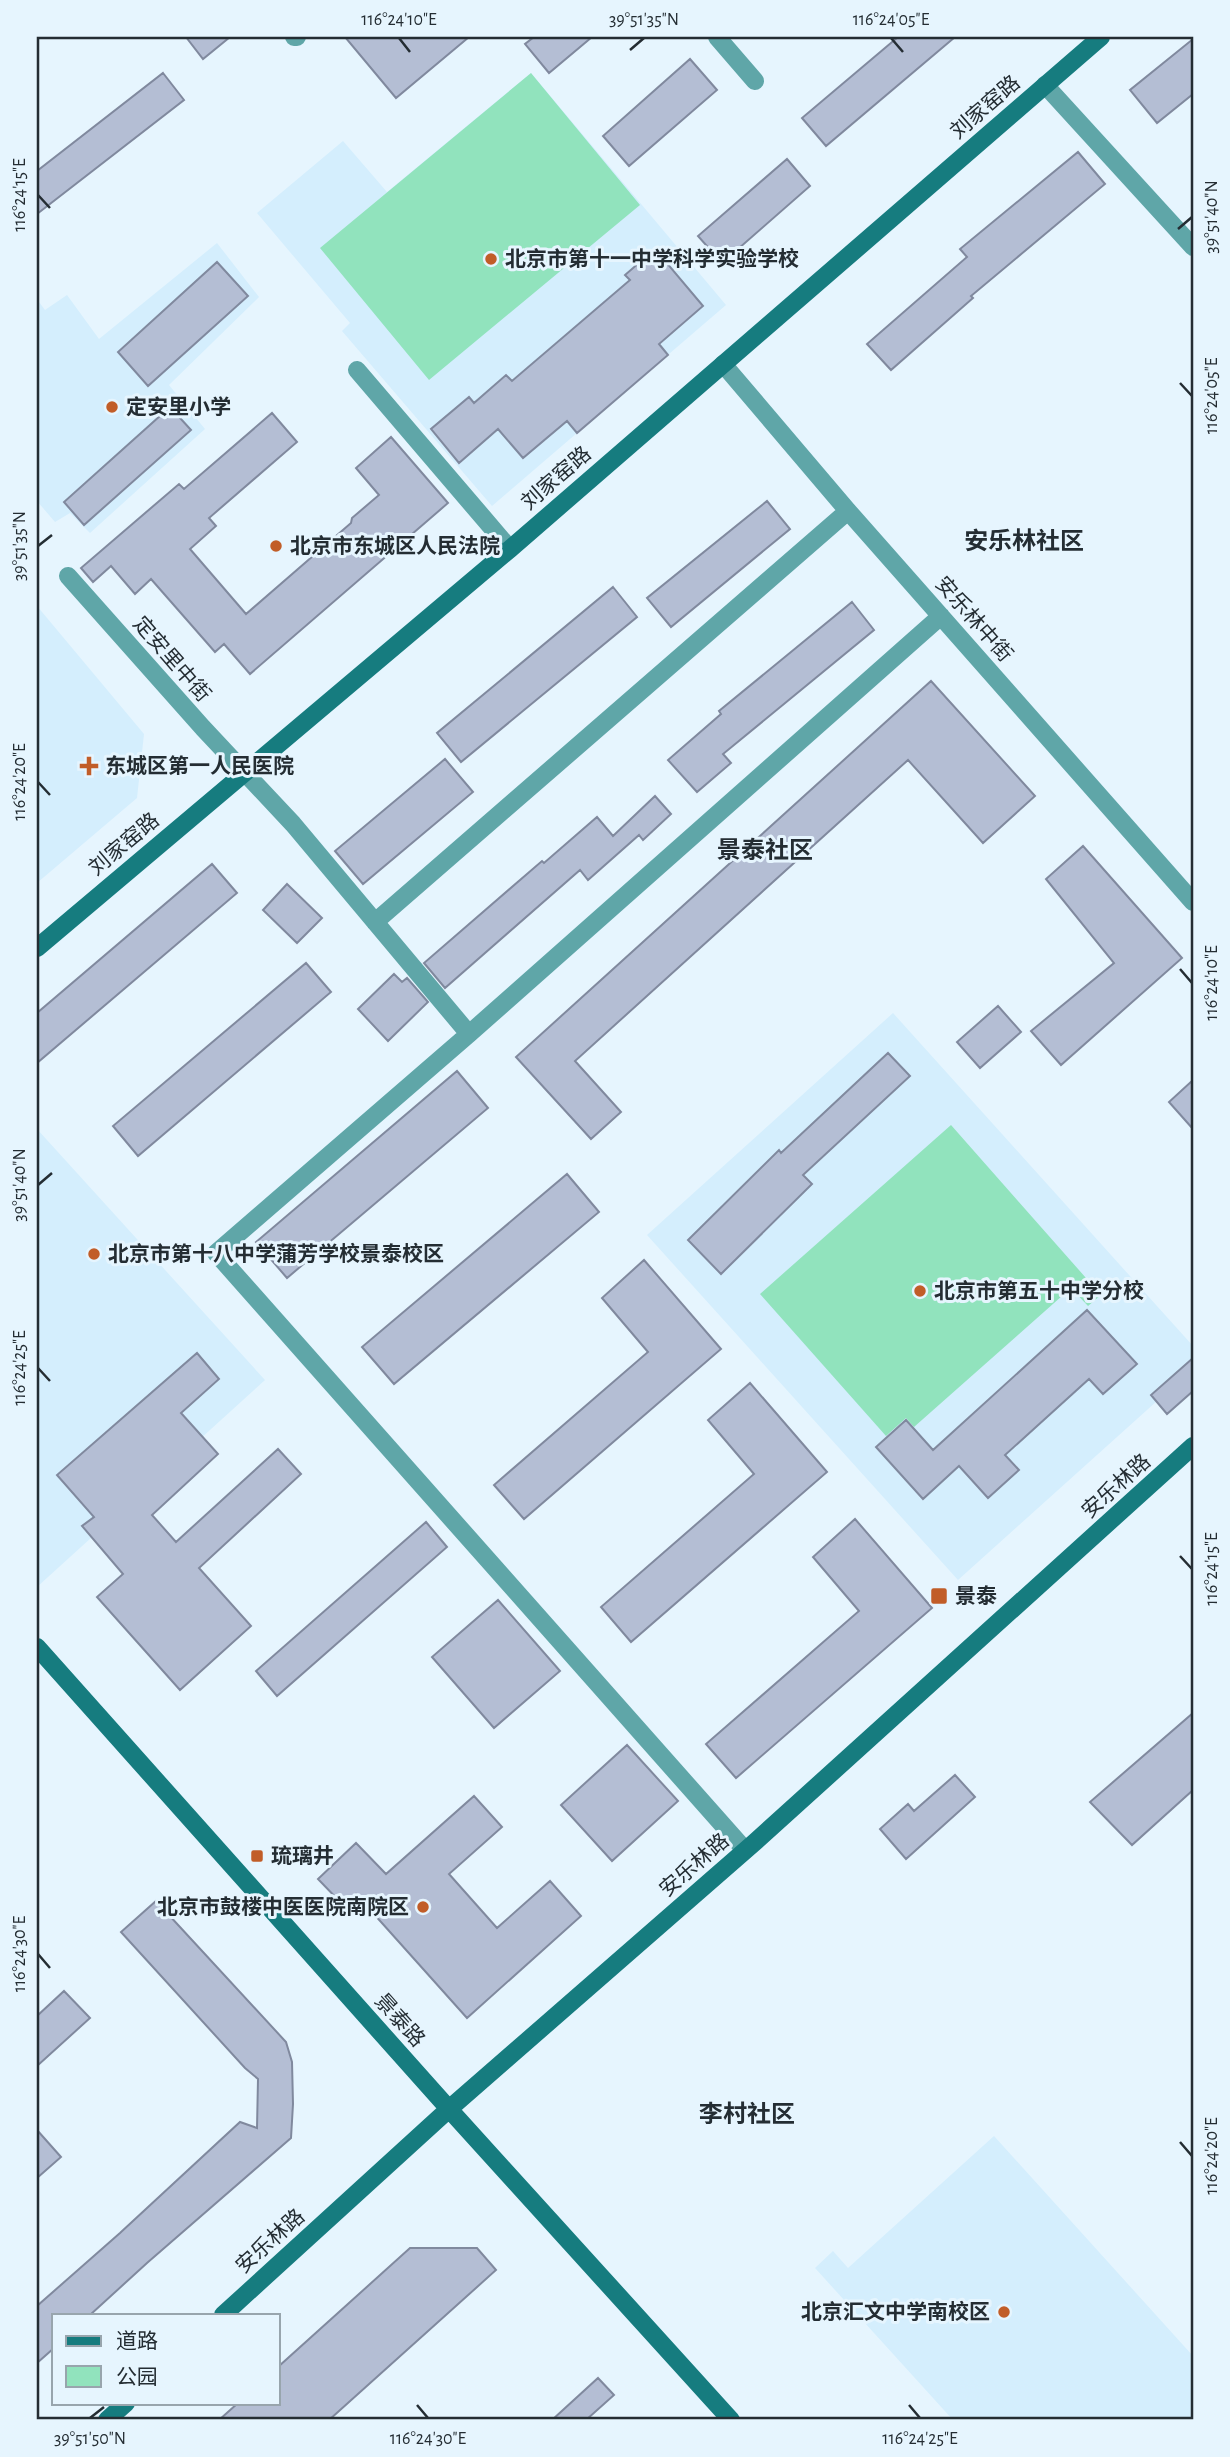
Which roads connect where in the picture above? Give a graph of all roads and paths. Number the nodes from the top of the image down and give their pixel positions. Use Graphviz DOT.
graph roads {
  1 [pos="717,37"];
  2 [pos="1101,37"];
  3 [pos="755,81"];
  4 [pos="1045,85"];
  5 [pos="1193,247"];
  6 [pos="723,364"];
  7 [pos="357,370"];
  8 [pos="848,511"];
  9 [pos="510,549"];
  10 [pos="68,576"];
  11 [pos="942,616"];
  12 [pos="245,771"];
  13 [pos="1193,901"];
  14 [pos="375,922"];
  15 [pos="37,948"];
  16 [pos="469,1034"];
  17 [pos="1193,1446"];
  18 [pos="37,1647"];
  19 [pos="745,1850"];
  20 [pos="449,2109"];
  21 [pos="224,2314"];
  22 [pos="126,2404"];
  23 [pos="107,2420"];
  24 [pos="731,2420"];
  1 -- 3 [label="street"];
  2 -- 4 [label="street, 刘家窑路"];
  4 -- 5 [label="street"];
  4 -- 6 [label="street, 刘家窑路"];
  6 -- 8 [label="street, 安乐林中街"];
  6 -- 9 [label="street, 刘家窑路"];
  7 -- 9 [label="street"];
  8 -- 11 [label="street, 安乐林中街"];
  8 -- 14 [label="street"];
  9 -- 12 [label="street, 刘家窑路"];
  10 -- 12 [label="street, 定安里中街"];
  11 -- 13 [label="street, 安乐林中街"];
  11 -- 16 [label="street"];
  12 -- 14 [label="street, 定安里中街"];
  12 -- 15 [label="street, 刘家窑路"];
  14 -- 16 [label="street, 定安里中街"];
  16 -- 19 [label="street"];
  17 -- 19 [label="street, 安乐林路"];
  18 -- 20 [label="street, 景泰路"];
  19 -- 20 [label="street, 安乐林路"];
  20 -- 21 [label="street, 安乐林路"];
  20 -- 24 [label="street, 景泰路"];
  22 -- 23 [label="street"];
}
